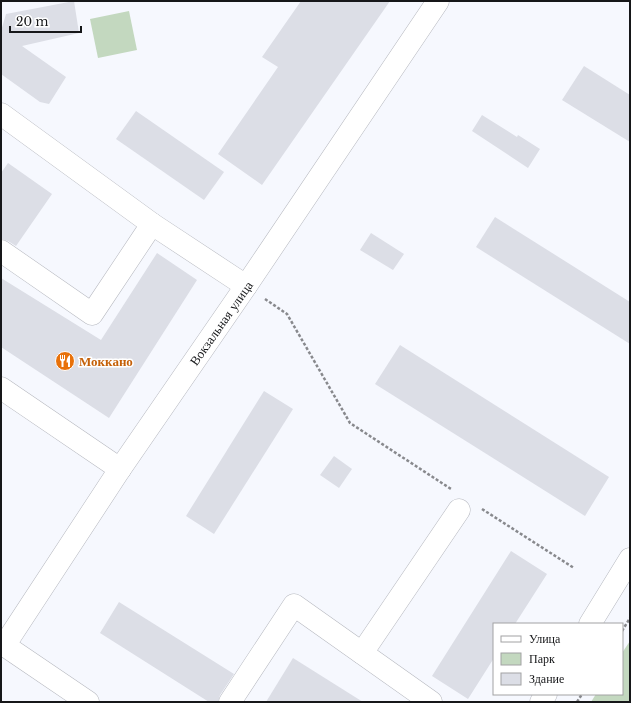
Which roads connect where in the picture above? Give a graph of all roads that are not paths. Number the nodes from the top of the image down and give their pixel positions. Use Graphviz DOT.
graph roads {
  1 [pos="438,1"];
  2 [pos="1,114"];
  3 [pos="152,224"];
  4 [pos="1,251"];
  5 [pos="246,286"];
  6 [pos="1,388"];
  7 [pos="120,469"];
  8 [pos="457,501"];
  9 [pos="630,560"];
  10 [pos="591,623"];
  11 [pos="3,644"];
  12 [pos="362,653"];
  13 [pos="88,702"];
  14 [pos="230,702"];
  15 [pos="431,702"];
  1 -- 5 [label="street, Вокзальная улица"];
  2 -- 3 [label="street"];
  3 -- 4 [label="street"];
  3 -- 5 [label="street"];
  5 -- 7 [label="street, Вокзальная улица"];
  6 -- 7 [label="street"];
  7 -- 11 [label="street, Вокзальная улица"];
  8 -- 12 [label="street"];
  9 -- 10 [label="street"];
  11 -- 13 [label="street"];
  12 -- 14 [label="street"];
  12 -- 15 [label="street"];
}
